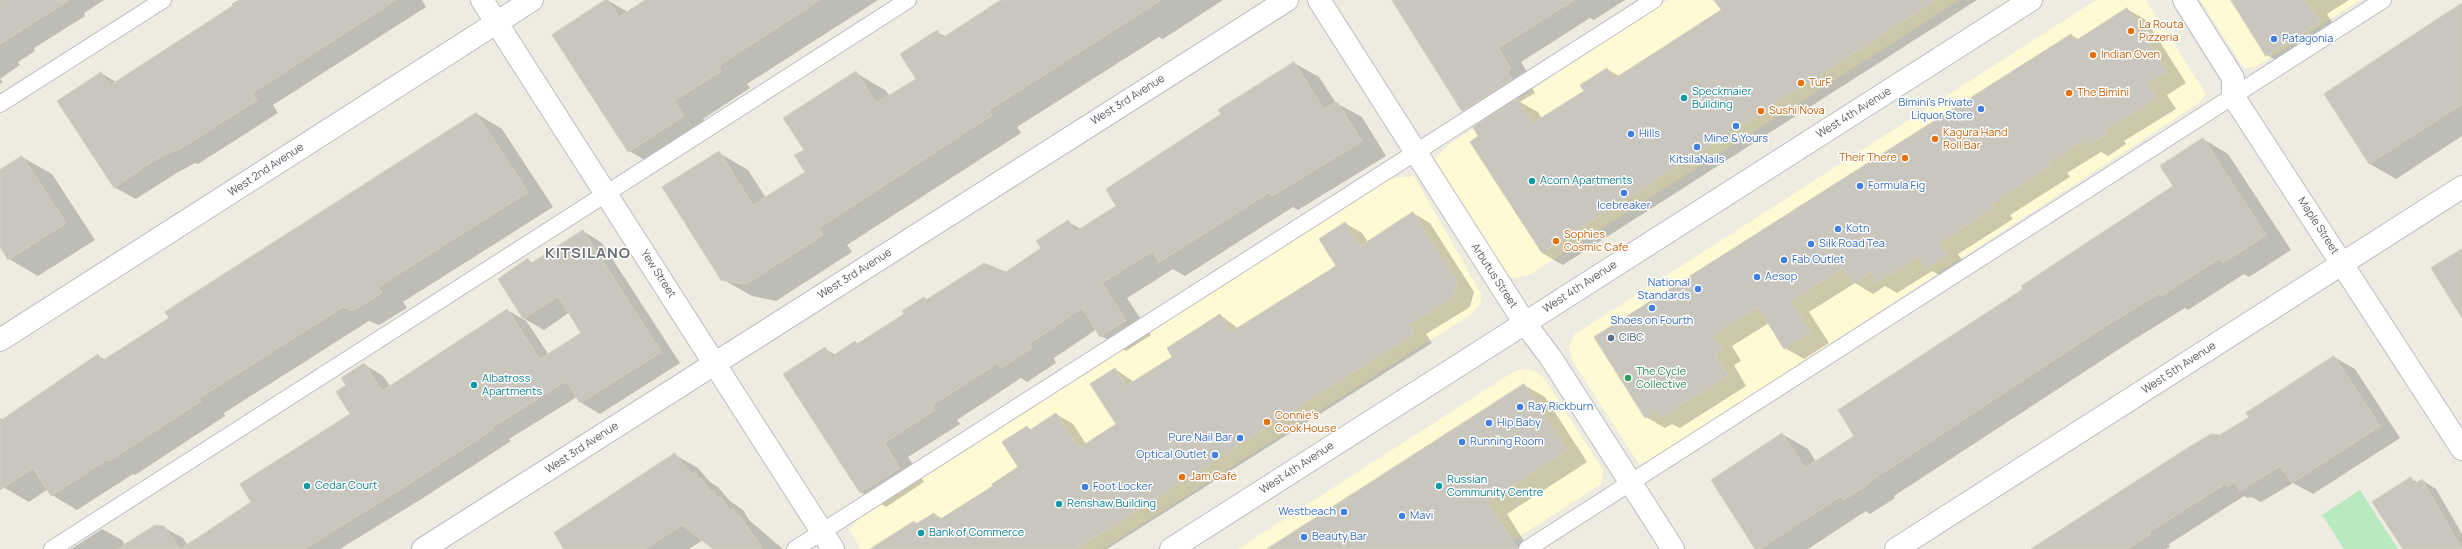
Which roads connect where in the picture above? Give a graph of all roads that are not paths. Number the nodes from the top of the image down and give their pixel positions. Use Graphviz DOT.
graph roads {
  1 [pos="163,0"];
  2 [pos="482,0"];
  3 [pos="532,0"];
  4 [pos="908,0"];
  5 [pos="1287,0"];
  6 [pos="1319,0"];
  7 [pos="1654,0"];
  8 [pos="2031,0"];
  9 [pos="2184,0"];
  10 [pos="2383,0"];
  11 [pos="497,23"];
  12 [pos="2233,96"];
  13 [pos="0,104"];
  14 [pos="1415,151"];
  15 [pos="2462,187"];
  16 [pos="606,194"];
  17 [pos="2342,264"];
  18 [pos="1524,322"];
  19 [pos="0,340"];
  20 [pos="715,363"];
  21 [pos="2462,449"];
  22 [pos="1630,482"];
  23 [pos="828,540"];
  24 [pos="52,549"];
  25 [pos="423,549"];
  26 [pos="795,549"];
  27 [pos="1172,549"];
  28 [pos="1527,549"];
  29 [pos="1672,549"];
  30 [pos="1896,549"];
  1 -- 13 [label="lane"];
  2 -- 11 [label="street, Yew Street"];
  3 -- 11 [label="street, West 2nd Avenue"];
  4 -- 16 [label="lane"];
  5 -- 20 [label="street, West 3rd Avenue"];
  6 -- 14 [label="street, Arbutus Street"];
  7 -- 14 [label="lane"];
  8 -- 18 [label="street, West 4th Avenue"];
  9 -- 12 [label="street, Maple Street"];
  10 -- 12 [label="lane"];
  11 -- 16 [label="street, Yew Street"];
  11 -- 19 [label="street, West 2nd Avenue"];
  12 -- 17 [label="street, Maple Street"];
  12 -- 22 [label="lane"];
  14 -- 18 [label="street, Arbutus Street"];
  14 -- 23 [label="lane"];
  15 -- 17 [label="street, West 5th Avenue"];
  16 -- 20 [label="street, Yew Street"];
  16 -- 24 [label="lane"];
  17 -- 21 [label="street, Maple Street"];
  17 -- 30 [label="street, West 5th Avenue"];
  18 -- 22 [label="street, Arbutus Street"];
  18 -- 27 [label="street, West 4th Avenue"];
  20 -- 23 [label="street, Yew Street"];
  20 -- 25 [label="street, West 3rd Avenue"];
  22 -- 28 [label="lane"];
  22 -- 29 [label="street, Arbutus Street"];
  23 -- 26 [label="lane"];
}
